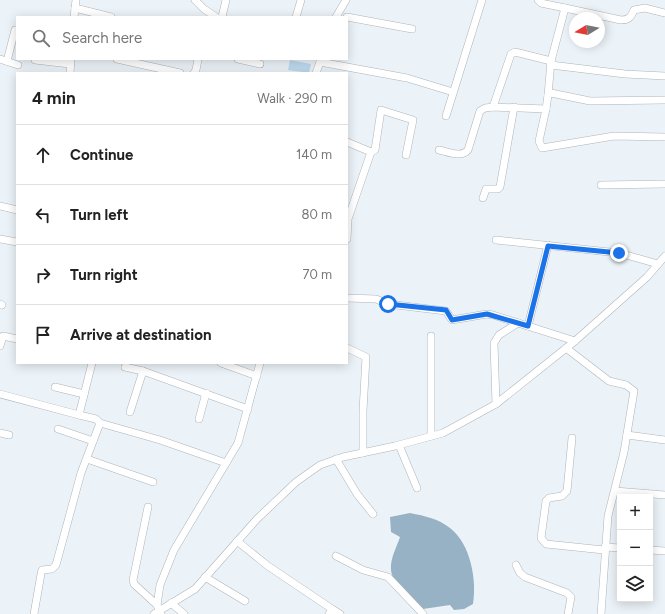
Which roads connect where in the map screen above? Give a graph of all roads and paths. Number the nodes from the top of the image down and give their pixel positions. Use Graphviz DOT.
graph roads {
  1 [pos="76,0"];
  2 [pos="195,0"];
  3 [pos="226,0"];
  4 [pos="301,0"];
  5 [pos="346,0"];
  6 [pos="482,0"];
  7 [pos="538,0"];
  8 [pos="75,8"];
  9 [pos="565,8"];
  10 [pos="665,13"];
  11 [pos="208,15"];
  12 [pos="74,16"];
  13 [pos="107,16"];
  14 [pos="222,16"];
  15 [pos="296,16"];
  16 [pos="337,16"];
  17 [pos="348,17"];
  18 [pos="412,29"];
  19 [pos="15,30"];
  20 [pos="4,60"];
  21 [pos="36,60"];
  22 [pos="122,60"];
  23 [pos="198,60"];
  24 [pos="242,60"];
  25 [pos="321,60"];
  26 [pos="71,61"];
  27 [pos="551,63"];
  28 [pos="260,64"];
  29 [pos="18,65"];
  30 [pos="70,72"];
  31 [pos="176,72"];
  32 [pos="194,72"];
  33 [pos="316,72"];
  34 [pos="665,76"];
  35 [pos="453,92"];
  36 [pos="548,96"];
  37 [pos="665,100"];
  38 [pos="493,107"];
  39 [pos="514,107"];
  40 [pos="546,109"];
  41 [pos="446,116"];
  42 [pos="665,137"];
  43 [pos="348,142"];
  44 [pos="439,150"];
  45 [pos="371,152"];
  46 [pos="406,155"];
  47 [pos="665,184"];
  48 [pos="601,185"];
  49 [pos="483,198"];
  50 [pos="0,206"];
  51 [pos="16,210"];
  52 [pos="348,219"];
  53 [pos="0,239"];
  54 [pos="496,240"];
  55 [pos="16,242"];
  56 [pos="548,246"];
  57 [pos="665,256"];
  58 [pos="658,264"];
  59 [pos="348,298"];
  60 [pos="518,323"];
  61 [pos="528,326"];
  62 [pos="431,336"];
  63 [pos="16,339"];
  64 [pos="575,341"];
  65 [pos="0,346"];
  66 [pos="348,348"];
  67 [pos="566,348"];
  68 [pos="92,364"];
  69 [pos="224,364"];
  70 [pos="260,364"];
  71 [pos="125,367"];
  72 [pos="143,371"];
  73 [pos="257,376"];
  74 [pos="55,387"];
  75 [pos="0,394"];
  76 [pos="84,394"];
  77 [pos="206,394"];
  78 [pos="496,404"];
  79 [pos="248,408"];
  80 [pos="130,412"];
  81 [pos="78,415"];
  82 [pos="199,419"];
  83 [pos="100,423"];
  84 [pos="58,429"];
  85 [pos="0,433"];
  86 [pos="10,435"];
  87 [pos="628,435"];
  88 [pos="432,436"];
  89 [pos="572,438"];
  90 [pos="665,440"];
  91 [pos="93,441"];
  92 [pos="399,445"];
  93 [pos="363,452"];
  94 [pos="87,459"];
  95 [pos="336,459"];
  96 [pos="226,463"];
  97 [pos="153,482"];
  98 [pos="417,488"];
  99 [pos="615,491"];
  100 [pos="665,495"];
  101 [pos="148,507"];
  102 [pos="373,514"];
  103 [pos="237,542"];
  104 [pos="605,548"];
  105 [pos="617,548"];
  106 [pos="653,550"];
  107 [pos="665,551"];
  108 [pos="336,556"];
  109 [pos="516,566"];
  110 [pos="205,577"];
  111 [pos="245,601"];
  112 [pos="171,603"];
  113 [pos="158,611"];
  114 [pos="331,612"];
  115 [pos="34,614"];
  116 [pos="184,614"];
  117 [pos="340,614"];
  118 [pos="423,614"];
  119 [pos="568,614"];
  120 [pos="601,614"];
  1 -- 8 [label="street"];
  2 -- 11 [label="street"];
  3 -- 14 [label="street"];
  4 -- 15 [label="street"];
  5 -- 16 [label="street"];
  6 -- 35 [label="street"];
  7 -- 9 [label="street"];
  8 -- 12 [label="street"];
  8 -- 13 [label="street"];
  9 -- 10 [label="street"];
  9 -- 27 [label="street"];
  17 -- 18 [label="street"];
  19 -- 20 [label="street"];
  20 -- 29 [label="street"];
  21 -- 26 [label="street"];
  22 -- 31 [label="street"];
  23 -- 32 [label="street"];
  24 -- 28 [label="street"];
  25 -- 33 [label="street"];
  25 -- 35 [label="street"];
  26 -- 30 [label="street"];
  27 -- 34 [label="street"];
  27 -- 36 [label="street"];
  27 -- 38 [label="street"];
  35 -- 41 [label="street"];
  36 -- 37 [label="street"];
  36 -- 40 [label="street"];
  38 -- 39 [label="street"];
  38 -- 44 [label="street"];
  39 -- 40 [label="street"];
  39 -- 49 [label="street"];
  40 -- 42 [label="street"];
  43 -- 45 [label="street"];
  45 -- 46 [label="street"];
  45 -- 52 [label="street"];
  47 -- 48 [label="street"];
  50 -- 51 [label="street"];
  53 -- 55 [label="street"];
  54 -- 56 [label="street"];
  56 -- 58 [label="street"];
  56 -- 61 [label="street"];
  57 -- 58 [label="street"];
  58 -- 64 [label="street"];
  59 -- 60 [label="street"];
  60 -- 61 [label="street"];
  60 -- 78 [label="street"];
  61 -- 64 [label="street"];
  62 -- 88 [label="street"];
  63 -- 65 [label="street"];
  64 -- 67 [label="street"];
  66 -- 93 [label="street"];
  67 -- 78 [label="street"];
  67 -- 87 [label="street"];
  68 -- 76 [label="street"];
  69 -- 73 [label="street"];
  70 -- 73 [label="street"];
  71 -- 72 [label="street"];
  72 -- 77 [label="street"];
  72 -- 80 [label="street"];
  73 -- 79 [label="street"];
  74 -- 76 [label="street"];
  75 -- 81 [label="street"];
  76 -- 81 [label="street"];
  77 -- 79 [label="street"];
  77 -- 82 [label="street"];
  78 -- 88 [label="street"];
  79 -- 96 [label="street"];
  81 -- 83 [label="street"];
  83 -- 91 [label="street"];
  83 -- 96 [label="street"];
  84 -- 91 [label="street"];
  85 -- 86 [label="street"];
  87 -- 90 [label="street"];
  87 -- 99 [label="street"];
  88 -- 92 [label="street"];
  89 -- 104 [label="street"];
  91 -- 94 [label="street"];
  92 -- 93 [label="street"];
  92 -- 98 [label="street"];
  93 -- 95 [label="street"];
  94 -- 97 [label="street"];
  94 -- 115 [label="street"];
  95 -- 102 [label="street"];
  95 -- 103 [label="street"];
  96 -- 113 [label="street"];
  99 -- 100 [label="street"];
  99 -- 104 [label="street"];
  101 -- 113 [label="street"];
  103 -- 110 [label="street"];
  103 -- 114 [label="street"];
  104 -- 105 [label="street"];
  104 -- 120 [label="street"];
  106 -- 107 [label="street"];
  108 -- 118 [label="street"];
  109 -- 119 [label="street"];
  110 -- 111 [label="street"];
  110 -- 112 [label="street"];
  112 -- 113 [label="street"];
  112 -- 116 [label="street"];
  114 -- 117 [label="street"];
}
